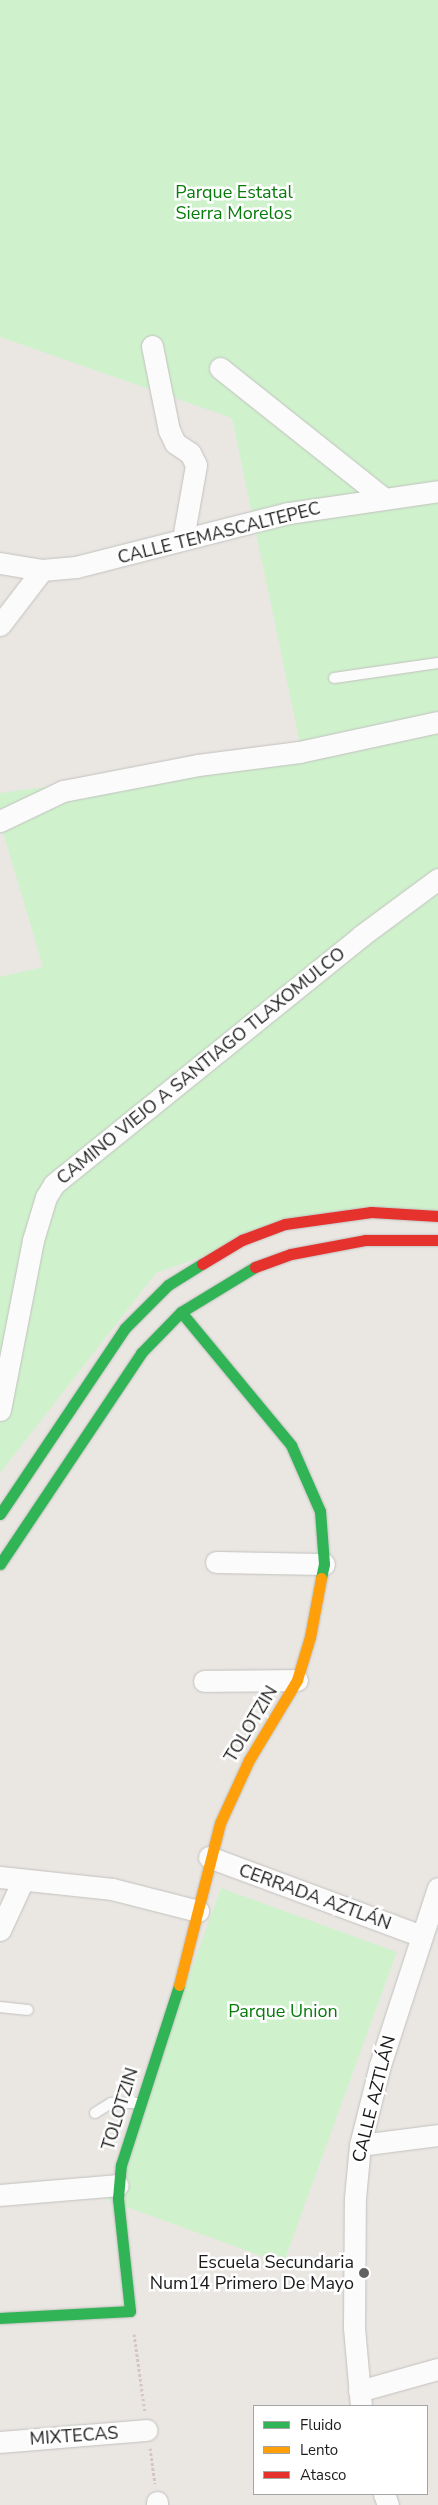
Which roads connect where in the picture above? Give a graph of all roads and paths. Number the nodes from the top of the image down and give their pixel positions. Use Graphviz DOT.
graph roads {
  1 [pos="152,346"];
  2 [pos="220,368"];
  3 [pos="438,491"];
  4 [pos="382,497"];
  5 [pos="183,539"];
  6 [pos="0,564"];
  7 [pos="42,570"];
  8 [pos="0,626"];
  9 [pos="438,663"];
  10 [pos="334,678"];
  11 [pos="438,722"];
  12 [pos="0,821"];
  13 [pos="438,879"];
  14 [pos="438,1216"];
  15 [pos="438,1240"];
  16 [pos="181,1312"];
  17 [pos="0,1410"];
  18 [pos="0,1516"];
  19 [pos="12,1545"];
  20 [pos="216,1562"];
  21 [pos="0,1564"];
  22 [pos="324,1564"];
  23 [pos="297,1680"];
  24 [pos="204,1681"];
  25 [pos="209,1857"];
  26 [pos="0,1878"];
  27 [pos="23,1880"];
  28 [pos="438,1888"];
  29 [pos="198,1911"];
  30 [pos="429,1923"];
  31 [pos="0,1930"];
  32 [pos="0,2007"];
  33 [pos="28,2010"];
  34 [pos="140,2103"];
  35 [pos="95,2113"];
  36 [pos="438,2135"];
  37 [pos="360,2144"];
  38 [pos="118,2185"];
  39 [pos="0,2195"];
  40 [pos="130,2311"];
  41 [pos="0,2318"];
  42 [pos="438,2369"];
  43 [pos="360,2398"];
  44 [pos="147,2430"];
  45 [pos="0,2442"];
  46 [pos="157,2504"];
  1 -- 5 [label="street"];
  2 -- 4 [label="street"];
  3 -- 4 [label="street, CALLE TEMASCALTEPEC"];
  4 -- 5 [label="street, CALLE TEMASCALTEPEC"];
  5 -- 7 [label="street, CALLE TEMASCALTEPEC"];
  6 -- 7 [label="street, CALLE TEMASCALTEPEC"];
  7 -- 8 [label="street"];
  9 -- 10 [label="lane"];
  11 -- 12 [label="street"];
  13 -- 17 [label="street, CAMINO VIEJO A SANTIAGO TLAXOMULCO"];
  14 -- 18 [label="main road"];
  15 -- 16 [label="main road"];
  16 -- 19 [label="main road"];
  16 -- 22 [label="main road, TOLOTZIN"];
  18 -- 19 [label="street"];
  19 -- 21 [label="main road"];
  20 -- 22 [label="street"];
  22 -- 23 [label="main road, TOLOTZIN"];
  23 -- 24 [label="street"];
  23 -- 25 [label="main road, TOLOTZIN"];
  25 -- 29 [label="main road, TOLOTZIN"];
  25 -- 30 [label="street, CERRADA AZTLÁN"];
  26 -- 27 [label="street"];
  27 -- 29 [label="street"];
  27 -- 31 [label="street"];
  28 -- 30 [label="street, CALLE AZTLÁN"];
  29 -- 34 [label="main road, TOLOTZIN"];
  30 -- 37 [label="street, CALLE AZTLÁN"];
  32 -- 33 [label="lane"];
  34 -- 35 [label="lane"];
  34 -- 38 [label="main road, TOLOTZIN"];
  36 -- 37 [label="street"];
  37 -- 43 [label="street, CALLE AZTLÁN"];
  38 -- 39 [label="street"];
  38 -- 40 [label="main road"];
  40 -- 41 [label="main road"];
  40 -- 44 [label="path"];
  42 -- 43 [label="street"];
  44 -- 45 [label="street, MIXTECAS"];
  44 -- 46 [label="path"];
}
